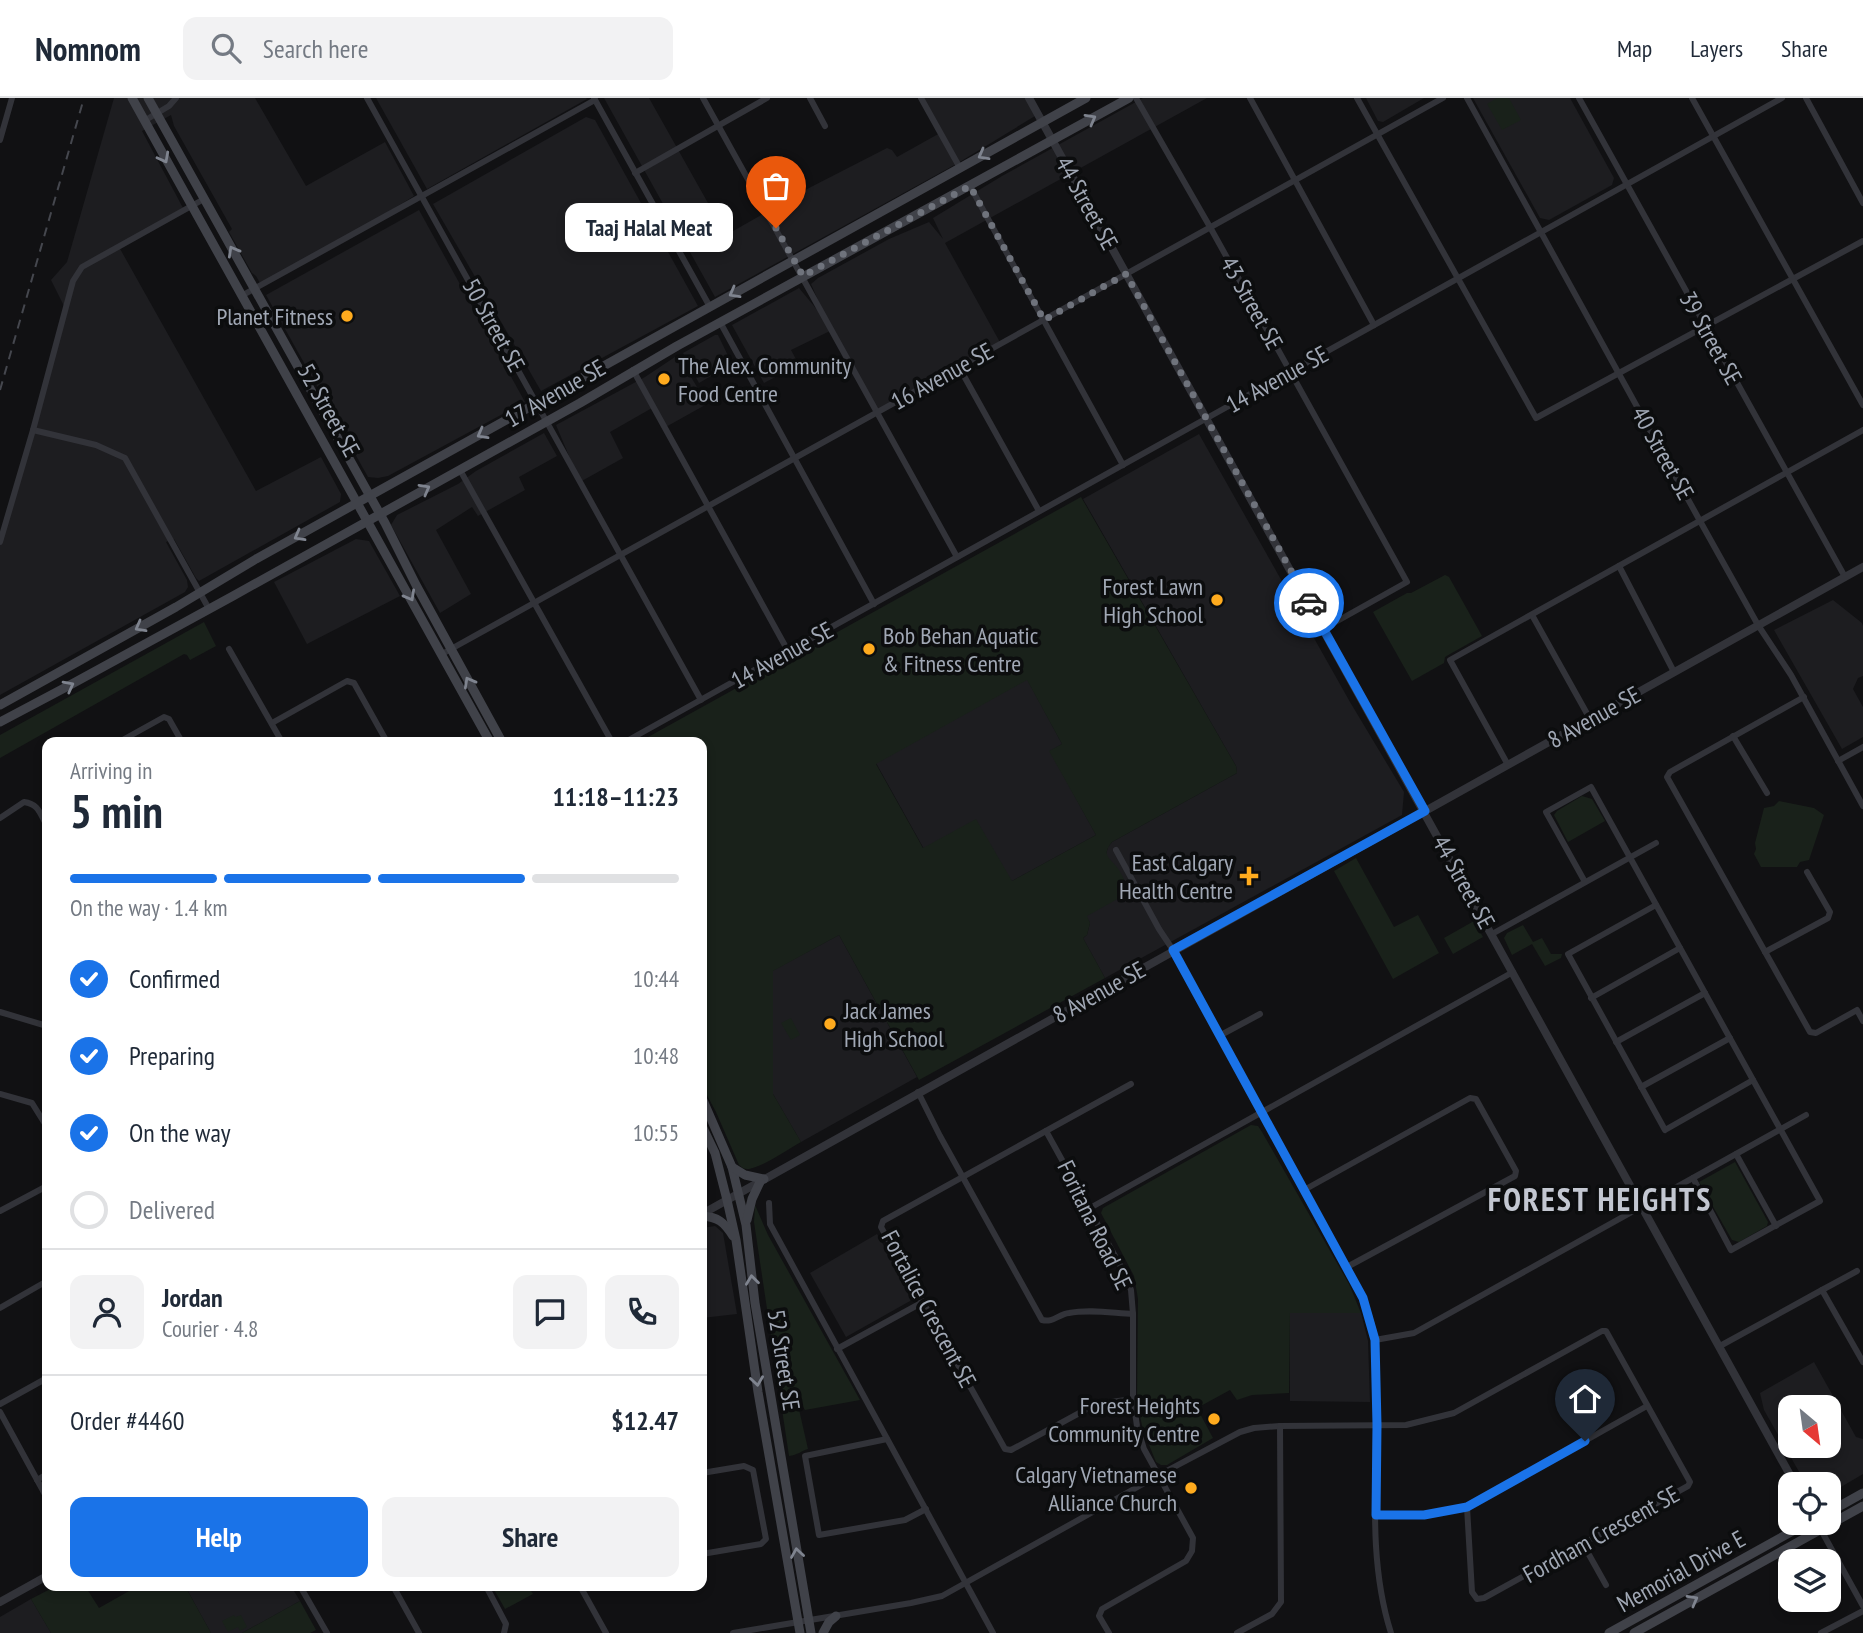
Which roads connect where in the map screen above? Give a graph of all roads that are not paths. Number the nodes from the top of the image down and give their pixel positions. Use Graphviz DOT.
graph roads {
  1 [pos="12,98"];
  2 [pos="132,98"];
  3 [pos="148,98"];
  4 [pos="176,98"];
  5 [pos="367,98"];
  6 [pos="704,98"];
  7 [pos="768,98"];
  8 [pos="810,98"];
  9 [pos="921,98"];
  10 [pos="1029,98"];
  11 [pos="1086,98"];
  12 [pos="1129,98"];
  13 [pos="1136,98"];
  14 [pos="1250,98"];
  15 [pos="1357,98"];
  16 [pos="1443,98"];
  17 [pos="1467,98"];
  18 [pos="1578,98"];
  19 [pos="1692,98"];
  20 [pos="1782,98"];
  21 [pos="1806,98"];
  22 [pos="594,99"];
  23 [pos="156,114"];
  24 [pos="144,121"];
  25 [pos="1042,122"];
  26 [pos="719,125"];
  27 [pos="825,126"];
  28 [pos="1378,134"];
  29 [pos="1713,137"];
  30 [pos="1052,140"];
  31 [pos="0,141"];
  32 [pos="960,168"];
  33 [pos="635,173"];
  34 [pos="1294,181"];
  35 [pos="1627,184"];
  36 [pos="970,186"];
  37 [pos="422,196"];
  38 [pos="204,199"];
  39 [pos="1863,204"];
  40 [pos="191,206"];
  41 [pos="1210,227"];
  42 [pos="1541,232"];
  43 [pos="1863,241"];
  44 [pos="794,260"];
  45 [pos="1126,274"];
  46 [pos="803,276"];
  47 [pos="1458,278"];
  48 [pos="1792,279"];
  49 [pos="254,289"];
  50 [pos="243,295"];
  51 [pos="710,307"];
  52 [pos="1044,320"];
  53 [pos="720,322"];
  54 [pos="1374,325"];
  55 [pos="1705,327"];
  56 [pos="959,367"];
  57 [pos="633,370"];
  58 [pos="1290,372"];
  59 [pos="1619,373"];
  60 [pos="537,404"];
  61 [pos="1863,405"];
  62 [pos="877,413"];
  63 [pos="1206,418"];
  64 [pos="547,421"];
  65 [pos="33,430"];
  66 [pos="1863,430"];
  67 [pos="794,459"];
  68 [pos="1123,465"];
  69 [pos="460,470"];
  70 [pos="1786,473"];
  71 [pos="370,496"];
  72 [pos="358,503"];
  73 [pos="708,507"];
  74 [pos="1039,511"];
  75 [pos="380,514"];
  76 [pos="368,521"];
  77 [pos="1700,521"];
  78 [pos="0,542"];
  79 [pos="621,555"];
  80 [pos="957,557"];
  81 [pos="1619,566"];
  82 [pos="1863,566"];
  83 [pos="1845,577"];
  84 [pos="200,593"];
  85 [pos="534,603"];
  86 [pos="874,604"];
  87 [pos="209,609"];
  88 [pos="1532,615"];
  89 [pos="1758,625"];
  90 [pos="1322,629"];
  91 [pos="229,649"];
  92 [pos="451,649"];
  93 [pos="788,652"];
  94 [pos="442,654"];
  95 [pos="1674,672"];
  96 [pos="1804,697"];
  97 [pos="701,700"];
  98 [pos="0,705"];
  99 [pos="1590,719"];
  100 [pos="0,722"];
  101 [pos="272,723"];
  102 [pos="1733,736"];
  103 [pos="128,737"];
  104 [pos="179,737"];
  105 [pos="279,737"];
  106 [pos="384,737"];
  107 [pos="487,737"];
  108 [pos="499,737"];
  109 [pos="609,737"];
  110 [pos="634,737"];
  111 [pos="1863,747"];
  112 [pos="1838,761"];
  113 [pos="1508,765"];
  114 [pos="1767,793"];
  115 [pos="1863,806"];
  116 [pos="1425,811"];
  117 [pos="42,817"];
  118 [pos="0,818"];
  119 [pos="1656,843"];
  120 [pos="1116,850"];
  121 [pos="1631,857"];
  122 [pos="1807,872"];
  123 [pos="1585,883"];
  124 [pos="1656,905"];
  125 [pos="1492,934"];
  126 [pos="1680,948"];
  127 [pos="1173,950"];
  128 [pos="1766,952"];
  129 [pos="1513,972"];
  130 [pos="1705,993"];
  131 [pos="1591,998"];
  132 [pos="1860,1008"];
  133 [pos="0,1012"];
  134 [pos="1260,1014"];
  135 [pos="1863,1021"];
  136 [pos="42,1025"];
  137 [pos="1219,1036"];
  138 [pos="1730,1038"];
  139 [pos="1616,1042"];
  140 [pos="1753,1080"];
  141 [pos="1131,1084"];
  142 [pos="1641,1087"];
  143 [pos="918,1092"];
  144 [pos="0,1094"];
  145 [pos="707,1110"];
  146 [pos="1261,1112"];
  147 [pos="1806,1115"];
  148 [pos="42,1119"];
  149 [pos="1781,1129"];
  150 [pos="1046,1131"];
  151 [pos="707,1136"];
  152 [pos="1736,1154"];
  153 [pos="732,1167"];
  154 [pos="963,1177"];
  155 [pos="1693,1178"];
  156 [pos="762,1180"];
  157 [pos="42,1189"];
  158 [pos="1304,1190"];
  159 [pos="738,1193"];
  160 [pos="727,1199"];
  161 [pos="769,1203"];
  162 [pos="1643,1206"];
  163 [pos="1090,1208"];
  164 [pos="0,1211"];
  165 [pos="707,1212"];
  166 [pos="707,1216"];
  167 [pos="746,1225"];
  168 [pos="1776,1226"];
  169 [pos="736,1240"];
  170 [pos="1347,1267"];
  171 [pos="1857,1271"];
  172 [pos="42,1284"];
  173 [pos="1822,1290"];
  174 [pos="923,1301"];
  175 [pos="0,1308"];
  176 [pos="1133,1314"];
  177 [pos="1375,1340"];
  178 [pos="1720,1346"];
  179 [pos="837,1349"];
  180 [pos="1863,1362"];
  181 [pos="42,1381"];
  182 [pos="1133,1399"];
  183 [pos="0,1404"];
  184 [pos="1647,1406"];
  185 [pos="0,1412"];
  186 [pos="1377,1425"];
  187 [pos="1280,1426"];
  188 [pos="887,1439"];
  189 [pos="707,1471"];
  190 [pos="1789,1472"];
  191 [pos="1159,1475"];
  192 [pos="42,1477"];
  193 [pos="37,1480"];
  194 [pos="42,1489"];
  195 [pos="1863,1493"];
  196 [pos="1841,1503"];
  197 [pos="1863,1506"];
  198 [pos="1467,1507"];
  199 [pos="926,1509"];
  200 [pos="1376,1515"];
  201 [pos="1841,1516"];
  202 [pos="1786,1535"];
  203 [pos="1802,1535"];
  204 [pos="1823,1535"];
  205 [pos="1583,1544"];
  206 [pos="707,1553"];
  207 [pos="42,1579"];
  208 [pos="966,1583"];
  209 [pos="1606,1585"];
  210 [pos="303,1591"];
  211 [pos="396,1591"];
  212 [pos="489,1591"];
  213 [pos="585,1591"];
  214 [pos="0,1602"];
  215 [pos="1863,1609"];
  216 [pos="836,1616"];
  217 [pos="803,1621"];
  218 [pos="327,1633"];
  219 [pos="419,1633"];
  220 [pos="504,1633"];
  221 [pos="606,1633"];
  222 [pos="733,1633"];
  223 [pos="800,1633"];
  224 [pos="811,1633"];
  225 [pos="822,1633"];
  226 [pos="993,1633"];
  227 [pos="1109,1633"];
  228 [pos="1237,1633"];
  229 [pos="1391,1633"];
  230 [pos="1609,1633"];
  231 [pos="1633,1633"];
  232 [pos="1821,1633"];
  1 -- 31 [label="street"];
  2 -- 24 [label="main road, 52 Street SE"];
  3 -- 23 [label="main road, 52 Street SE"];
  4 -- 23 [label="street"];
  5 -- 37 [label="street, 50 Street SE"];
  6 -- 26 [label="street"];
  7 -- 26 [label="street"];
  8 -- 27 [label="street"];
  9 -- 32 [label="street"];
  10 -- 25 [label="street, 44 Street SE"];
  11 -- 25 [label="main road, 17 Avenue SE"];
  30 -- 12 [label="main road, 17 Avenue SE, one-way"];
  13 -- 41 [label="street, 43 Street SE"];
  14 -- 34 [label="street"];
  15 -- 28 [label="street"];
  16 -- 28 [label="street, 16 Avenue SE"];
  17 -- 42 [label="street, 40 Street SE"];
  18 -- 35 [label="street, 39 Street SE"];
  19 -- 29 [label="street"];
  20 -- 29 [label="street, 14 Avenue SE"];
  21 -- 39 [label="street"];
  22 -- 33 [label="street"];
  22 -- 37 [label="street"];
  23 -- 24 [label="street"];
  23 -- 38 [label="main road, 52 Street SE"];
  24 -- 40 [label="main road, 52 Street SE, one-way"];
  25 -- 30 [label="street, 44 Street SE"];
  25 -- 32 [label="main road, 17 Avenue SE, one-way"];
  26 -- 33 [label="street"];
  26 -- 44 [label="street"];
  28 -- 34 [label="street, 16 Avenue SE"];
  28 -- 47 [label="street"];
  29 -- 35 [label="street, 14 Avenue SE"];
  29 -- 48 [label="street"];
  30 -- 36 [label="main road, 17 Avenue SE"];
  30 -- 45 [label="street, 44 Street SE"];
  32 -- 44 [label="main road, 17 Avenue SE"];
  33 -- 51 [label="street"];
  34 -- 41 [label="street, 16 Avenue SE"];
  34 -- 54 [label="street"];
  35 -- 42 [label="street, 14 Avenue SE"];
  35 -- 55 [label="street, 39 Street SE"];
  36 -- 46 [label="main road, 17 Avenue SE"];
  36 -- 52 [label="street"];
  37 -- 49 [label="street"];
  37 -- 60 [label="street, 50 Street SE"];
  38 -- 40 [label="street"];
  49 -- 38 [label="main road, 52 Street SE, one-way"];
  40 -- 50 [label="main road, 52 Street SE"];
  40 -- 65 [label="street"];
  41 -- 45 [label="street, 16 Avenue SE"];
  41 -- 58 [label="street, 43 Street SE"];
  42 -- 47 [label="street, 14 Avenue SE"];
  42 -- 59 [label="street, 40 Street SE"];
  43 -- 48 [label="street"];
  44 -- 46 [label="street"];
  44 -- 51 [label="main road, 17 Avenue SE, one-way"];
  45 -- 52 [label="street, 16 Avenue SE"];
  45 -- 63 [label="street, 44 Street SE"];
  46 -- 53 [label="main road, 17 Avenue SE"];
  46 -- 62 [label="street"];
  47 -- 54 [label="street, 14 Avenue SE"];
  47 -- 59 [label="street"];
  48 -- 55 [label="street"];
  48 -- 61 [label="street"];
  49 -- 50 [label="street"];
  49 -- 71 [label="main road, 52 Street SE"];
  50 -- 72 [label="main road, 52 Street SE"];
  51 -- 60 [label="main road, 17 Avenue SE"];
  52 -- 56 [label="street, 16 Avenue SE"];
  52 -- 68 [label="street"];
  53 -- 57 [label="main road, 17 Avenue SE"];
  53 -- 67 [label="street"];
  54 -- 58 [label="street, 14 Avenue SE"];
  55 -- 59 [label="street"];
  55 -- 70 [label="street, 39 Street SE"];
  56 -- 62 [label="street, 16 Avenue SE"];
  56 -- 74 [label="street"];
  57 -- 64 [label="main road, 17 Avenue SE"];
  57 -- 73 [label="street"];
  58 -- 63 [label="street, 14 Avenue SE"];
  58 -- 90 [label="street, 43 Street SE"];
  59 -- 77 [label="street, 40 Street SE"];
  60 -- 64 [label="street, 50 Street SE"];
  60 -- 71 [label="main road, 17 Avenue SE, one-way"];
  62 -- 67 [label="street, 16 Avenue SE"];
  62 -- 80 [label="street"];
  63 -- 68 [label="street, 14 Avenue SE"];
  63 -- 90 [label="street, 44 Street SE"];
  64 -- 69 [label="main road, 17 Avenue SE"];
  64 -- 79 [label="street, 50 Street SE"];
  65 -- 78 [label="street"];
  65 -- 84 [label="street"];
  66 -- 70 [label="street"];
  67 -- 73 [label="street, 16 Avenue SE"];
  67 -- 86 [label="street"];
  68 -- 74 [label="street, 14 Avenue SE"];
  75 -- 69 [label="main road, 17 Avenue SE, one-way"];
  69 -- 85 [label="street"];
  70 -- 77 [label="street"];
  70 -- 83 [label="street, 39 Street SE"];
  71 -- 72 [label="main road, 17 Avenue SE"];
  71 -- 75 [label="main road, 52 Street SE"];
  72 -- 76 [label="main road, 52 Street SE"];
  72 -- 84 [label="main road, 17 Avenue SE, one-way"];
  73 -- 79 [label="street, 16 Avenue SE"];
  73 -- 93 [label="street"];
  74 -- 80 [label="street, 14 Avenue SE"];
  75 -- 76 [label="main road, 17 Avenue SE"];
  75 -- 92 [label="main road, 52 Street SE"];
  76 -- 87 [label="main road, 17 Avenue SE"];
  76 -- 94 [label="main road, 52 Street SE, one-way"];
  77 -- 81 [label="street"];
  77 -- 89 [label="street, 40 Street SE"];
  79 -- 85 [label="street, 16 Avenue SE"];
  79 -- 97 [label="street, 50 Street SE"];
  80 -- 86 [label="street, 14 Avenue SE"];
  81 -- 88 [label="street"];
  81 -- 95 [label="street"];
  82 -- 83 [label="street, 8 Avenue SE"];
  83 -- 89 [label="street, 8 Avenue SE"];
  84 -- 87 [label="street"];
  84 -- 98 [label="main road, 17 Avenue SE, one-way"];
  85 -- 92 [label="street, 16 Avenue SE"];
  85 -- 109 [label="street"];
  86 -- 93 [label="street, 14 Avenue SE"];
  100 -- 87 [label="main road, 17 Avenue SE, one-way"];
  88 -- 99 [label="street"];
  88 -- 113 [label="street"];
  89 -- 95 [label="street, 8 Avenue SE"];
  89 -- 96 [label="street, 40 Street SE"];
  90 -- 116 [label="street, 44 Street SE"];
  91 -- 101 [label="street"];
  92 -- 94 [label="street, 16 Avenue SE"];
  108 -- 92 [label="main road, 52 Street SE, one-way"];
  93 -- 97 [label="street, 14 Avenue SE"];
  94 -- 107 [label="main road, 52 Street SE"];
  95 -- 99 [label="street, 8 Avenue SE"];
  96 -- 102 [label="street"];
  96 -- 112 [label="street, 40 Street SE"];
  97 -- 110 [label="street, 14 Avenue SE"];
  99 -- 113 [label="street, 8 Avenue SE"];
  101 -- 105 [label="street"];
  101 -- 106 [label="street"];
  102 -- 114 [label="street"];
  102 -- 128 [label="street"];
  103 -- 104 [label="street"];
  111 -- 112 [label="street"];
  112 -- 115 [label="street, 40 Street SE"];
  113 -- 116 [label="street, 8 Avenue SE"];
  116 -- 125 [label="street, 44 Street SE"];
  116 -- 127 [label="street, 8 Avenue SE"];
  117 -- 118 [label="street"];
  119 -- 121 [label="street"];
  120 -- 127 [label="street"];
  121 -- 123 [label="street"];
  121 -- 123 [label="street"];
  121 -- 124 [label="street"];
  122 -- 128 [label="street"];
  123 -- 125 [label="street"];
  124 -- 126 [label="street"];
  124 -- 131 [label="street"];
  125 -- 129 [label="street, 44 Street SE"];
  126 -- 130 [label="street"];
  126 -- 131 [label="street"];
  127 -- 137 [label="street"];
  127 -- 143 [label="street, 8 Avenue SE"];
  128 -- 132 [label="street"];
  129 -- 146 [label="street"];
  129 -- 162 [label="street, 44 Street SE"];
  130 -- 138 [label="street"];
  130 -- 139 [label="street"];
  131 -- 139 [label="street"];
  132 -- 135 [label="street"];
  133 -- 136 [label="street"];
  134 -- 137 [label="street"];
  137 -- 146 [label="street"];
  138 -- 140 [label="street"];
  138 -- 142 [label="street"];
  139 -- 142 [label="street"];
  140 -- 142 [label="street"];
  140 -- 149 [label="street"];
  141 -- 150 [label="street, Fortalice Crescent SE"];
  143 -- 154 [label="street"];
  143 -- 156 [label="street, 8 Avenue SE"];
  144 -- 148 [label="street"];
  145 -- 153 [label="main road, 52 Street SE"];
  146 -- 158 [label="street"];
  146 -- 163 [label="street"];
  147 -- 149 [label="street"];
  149 -- 152 [label="street"];
  149 -- 168 [label="street"];
  150 -- 154 [label="street, Fortalice Crescent SE"];
  150 -- 163 [label="street, Foritana Road SE"];
  151 -- 160 [label="main road, 52 Street SE"];
  152 -- 155 [label="street"];
  152 -- 168 [label="street"];
  153 -- 156 [label="main road"];
  153 -- 159 [label="main road, 52 Street SE"];
  154 -- 174 [label="street, Fortalice Crescent SE"];
  154 -- 176 [label="street"];
  155 -- 162 [label="street"];
  155 -- 168 [label="street"];
  156 -- 159 [label="street, 8 Avenue SE"];
  156 -- 167 [label="main road"];
  157 -- 164 [label="street"];
  158 -- 170 [label="street"];
  158 -- 170 [label="street"];
  159 -- 160 [label="street, 8 Avenue SE"];
  159 -- 167 [label="main road, 52 Street SE"];
  160 -- 165 [label="street, 8 Avenue SE"];
  160 -- 169 [label="main road, 52 Street SE"];
  161 -- 179 [label="street"];
  162 -- 177 [label="street"];
  162 -- 178 [label="street, 44 Street SE"];
  163 -- 176 [label="street, Foritana Road SE"];
  166 -- 169 [label="main road"];
  217 -- 167 [label="main road, 52 Street SE, one-way"];
  169 -- 217 [label="main road, 52 Street SE, one-way"];
  170 -- 177 [label="street"];
  171 -- 173 [label="street"];
  172 -- 175 [label="street"];
  173 -- 178 [label="street"];
  173 -- 180 [label="street"];
  174 -- 179 [label="street"];
  174 -- 182 [label="street, Fortalice Crescent SE"];
  176 -- 182 [label="street, Foritana Road SE"];
  177 -- 186 [label="street"];
  178 -- 190 [label="street, 44 Street SE"];
  179 -- 188 [label="street"];
  181 -- 183 [label="street"];
  182 -- 191 [label="street, Foritana Road SE"];
  184 -- 186 [label="street, Fordham Crescent SE"];
  184 -- 198 [label="street"];
  184 -- 205 [label="street, Fordham Crescent SE"];
  185 -- 193 [label="street"];
  186 -- 187 [label="street"];
  186 -- 200 [label="street"];
  187 -- 191 [label="street"];
  187 -- 228 [label="street"];
  188 -- 199 [label="street"];
  188 -- 199 [label="street"];
  189 -- 206 [label="street"];
  191 -- 208 [label="street"];
  191 -- 227 [label="street, Foritana Road SE"];
  192 -- 193 [label="street"];
  193 -- 194 [label="street"];
  195 -- 196 [label="main road"];
  197 -- 201 [label="main road, Memorial Drive E"];
  198 -- 200 [label="street"];
  198 -- 205 [label="street, Fordham Crescent SE"];
  199 -- 208 [label="street"];
  200 -- 229 [label="street"];
  202 -- 230 [label="main road, Memorial Drive E"];
  231 -- 203 [label="main road, Memorial Drive E, one-way"];
  204 -- 215 [label="street"];
  205 -- 209 [label="street"];
  207 -- 214 [label="street"];
  208 -- 216 [label="street"];
  208 -- 226 [label="street"];
  210 -- 218 [label="street"];
  211 -- 219 [label="street"];
  212 -- 220 [label="street"];
  213 -- 221 [label="street"];
  215 -- 232 [label="street"];
  216 -- 217 [label="street"];
  216 -- 225 [label="main road"];
  217 -- 222 [label="street"];
  217 -- 223 [label="main road, 52 Street SE"];
  217 -- 224 [label="main road, 52 Street SE"];
}
